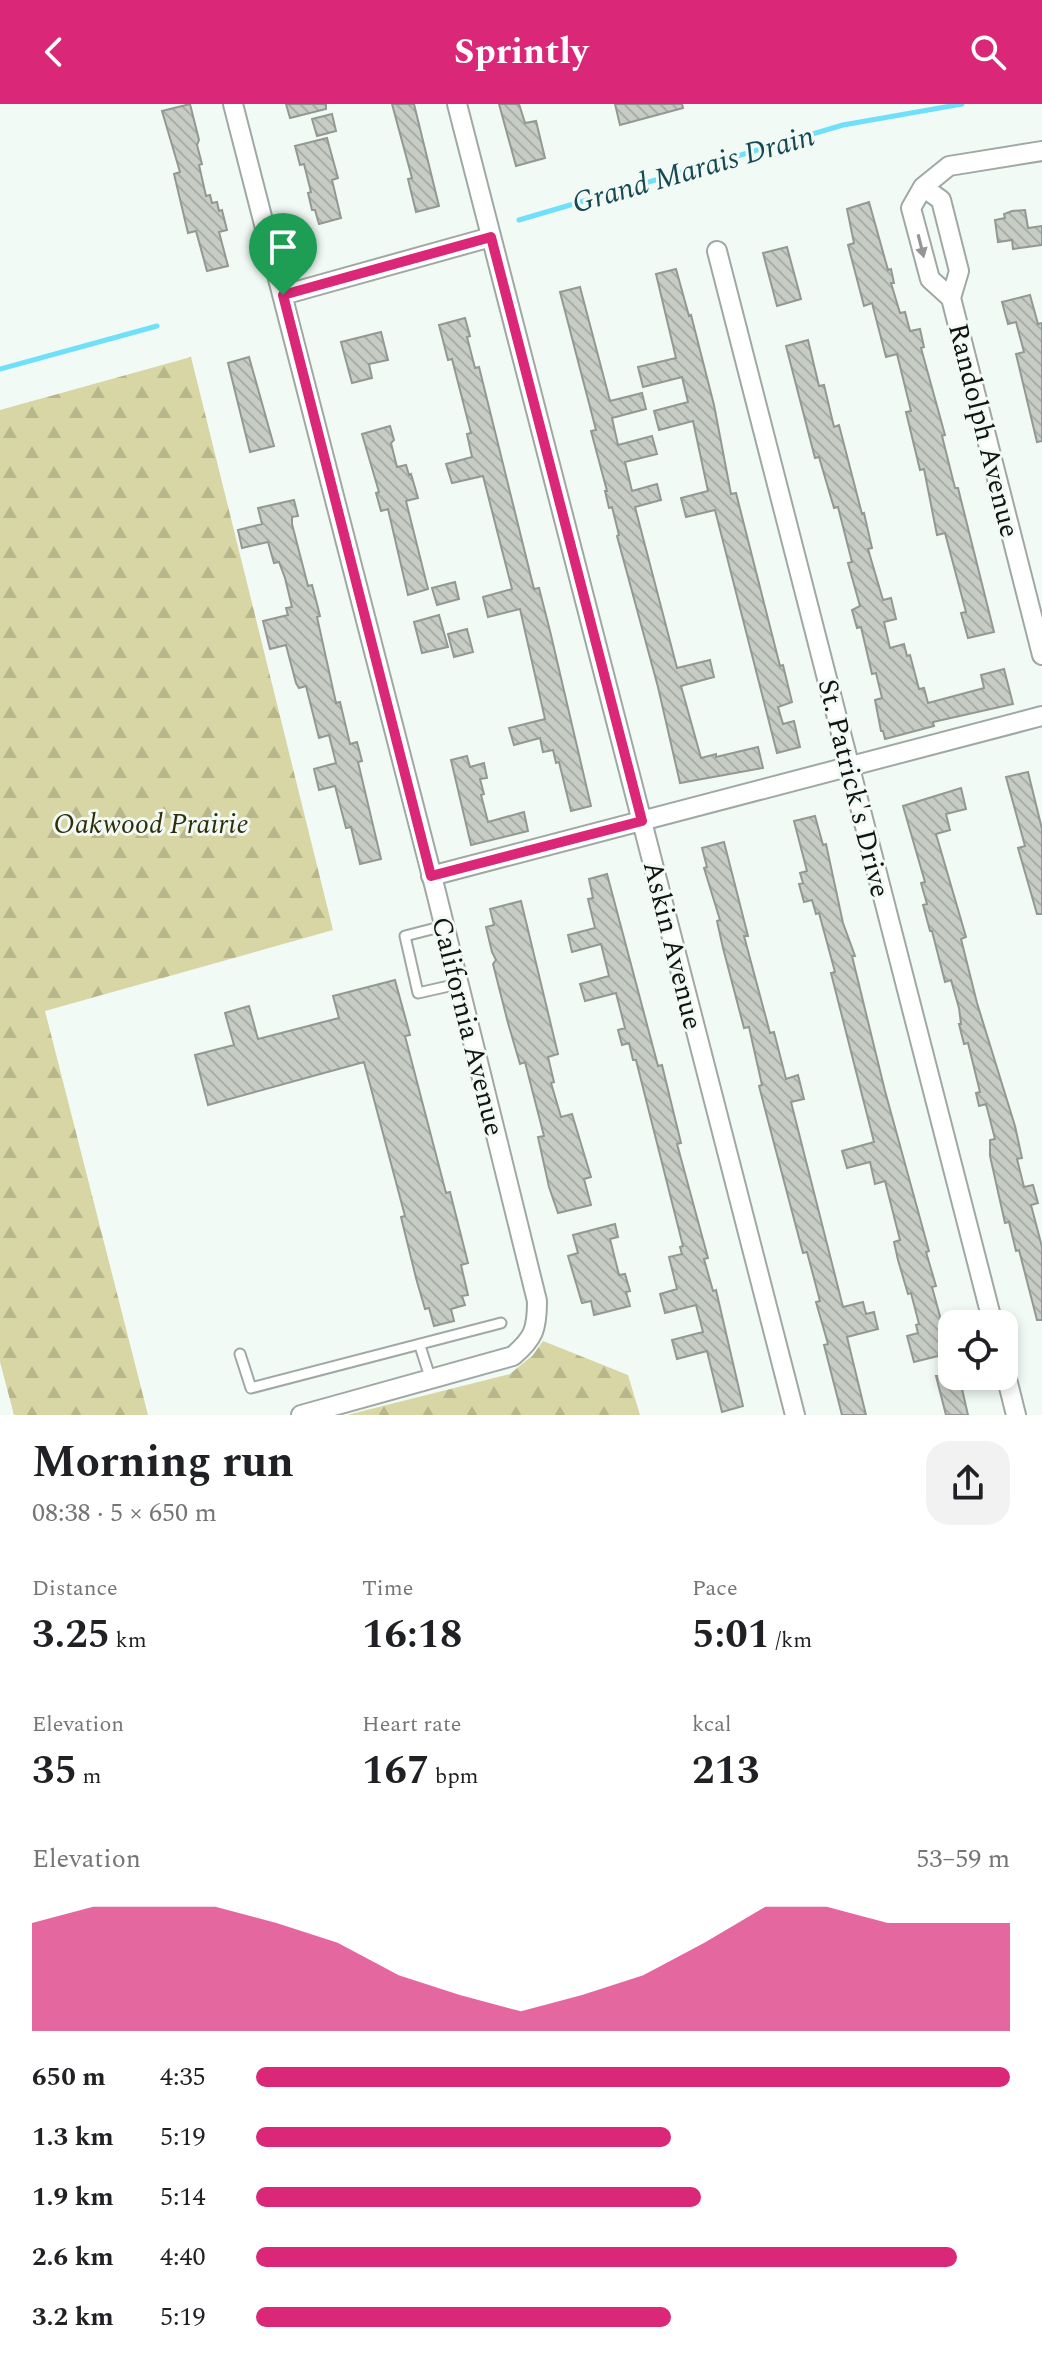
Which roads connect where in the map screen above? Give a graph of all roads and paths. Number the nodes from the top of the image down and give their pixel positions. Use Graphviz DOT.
graph roads {
  1 [pos="233,104"];
  2 [pos="457,104"];
  3 [pos="1042,151"];
  4 [pos="923,187"];
  5 [pos="491,237"];
  6 [pos="717,251"];
  7 [pos="283,295"];
  8 [pos="951,298"];
  9 [pos="1042,655"];
  10 [pos="1042,716"];
  11 [pos="849,767"];
  12 [pos="642,821"];
  13 [pos="431,876"];
  14 [pos="444,926"];
  15 [pos="458,984"];
  16 [pos="989,1310"];
  17 [pos="501,1323"];
  18 [pos="420,1346"];
  19 [pos="240,1354"];
  20 [pos="431,1380"];
  21 [pos="1010,1390"];
  22 [pos="301,1415"];
  23 [pos="795,1415"];
  24 [pos="1016,1415"];
  1 -- 7 [label="street, California Avenue"];
  2 -- 5 [label="street, Askin Avenue"];
  3 -- 4 [label="street"];
  4 -- 8 [label="street, Randolph Avenue"];
  4 -- 8 [label="street, Randolph Avenue, one-way"];
  5 -- 7 [label="street"];
  5 -- 12 [label="street, Askin Avenue"];
  6 -- 11 [label="street, St. Patrick's Drive"];
  7 -- 13 [label="street, California Avenue"];
  8 -- 9 [label="street, Randolph Avenue"];
  10 -- 11 [label="street"];
  11 -- 12 [label="street"];
  11 -- 16 [label="street, St. Patrick's Drive"];
  12 -- 13 [label="street"];
  12 -- 23 [label="street, Askin Avenue"];
  13 -- 14 [label="street, California Avenue"];
  14 -- 15 [label="street, California Avenue"];
  14 -- 15 [label="lane"];
  15 -- 20 [label="street, California Avenue"];
  17 -- 18 [label="lane"];
  18 -- 19 [label="lane"];
  18 -- 20 [label="lane"];
  20 -- 22 [label="street"];
  21 -- 24 [label="street"];
}
